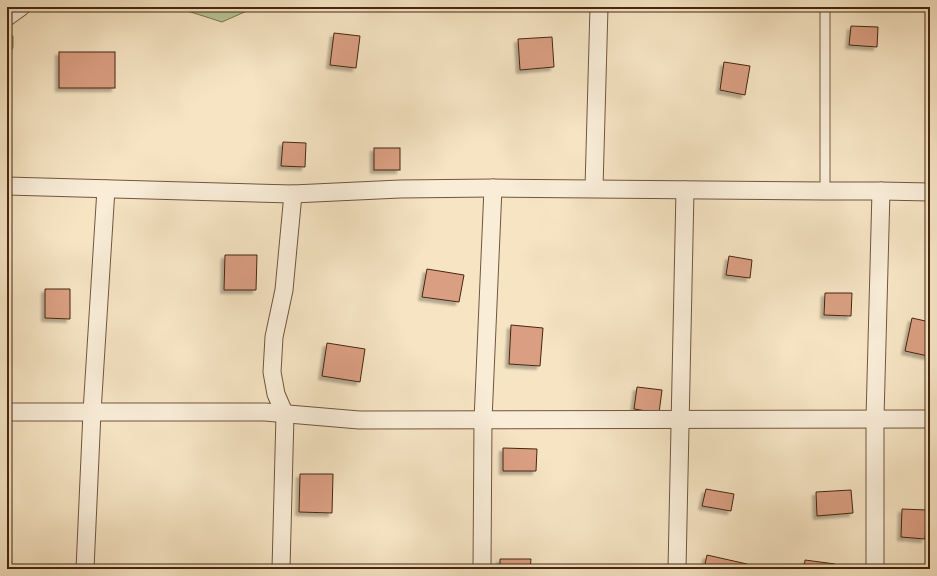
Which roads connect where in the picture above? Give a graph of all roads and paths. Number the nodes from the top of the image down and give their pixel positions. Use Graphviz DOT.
graph roads {
  1 [pos="21,7"];
  2 [pos="599,7"];
  3 [pos="825,7"];
  4 [pos="7,17"];
  5 [pos="7,186"];
  6 [pos="492,188"];
  7 [pos="594,188"];
  8 [pos="106,189"];
  9 [pos="685,190"];
  10 [pos="881,191"];
  11 [pos="825,192"];
  12 [pos="930,192"];
  13 [pos="293,194"];
  14 [pos="7,412"];
  15 [pos="92,412"];
  16 [pos="285,414"];
  17 [pos="875,418"];
  18 [pos="680,419"];
  19 [pos="930,419"];
  20 [pos="483,420"];
  21 [pos="85,569"];
  22 [pos="281,569"];
  23 [pos="482,569"];
  24 [pos="677,569"];
  25 [pos="875,569"];
  1 -- 4 [label="street"];
  2 -- 7 [label="street"];
  3 -- 11 [label="lane"];
  5 -- 8 [label="street"];
  6 -- 7 [label="street"];
  6 -- 13 [label="street"];
  6 -- 20 [label="street"];
  7 -- 9 [label="street"];
  8 -- 13 [label="street"];
  8 -- 15 [label="street"];
  9 -- 11 [label="street"];
  9 -- 18 [label="street"];
  10 -- 11 [label="street"];
  10 -- 12 [label="street"];
  10 -- 17 [label="street"];
  13 -- 16 [label="street"];
  14 -- 15 [label="street"];
  15 -- 16 [label="street"];
  15 -- 21 [label="street"];
  16 -- 20 [label="street"];
  16 -- 22 [label="street"];
  17 -- 18 [label="street"];
  17 -- 19 [label="street"];
  17 -- 25 [label="street"];
  18 -- 20 [label="street"];
  18 -- 24 [label="street"];
  20 -- 23 [label="street"];
}
